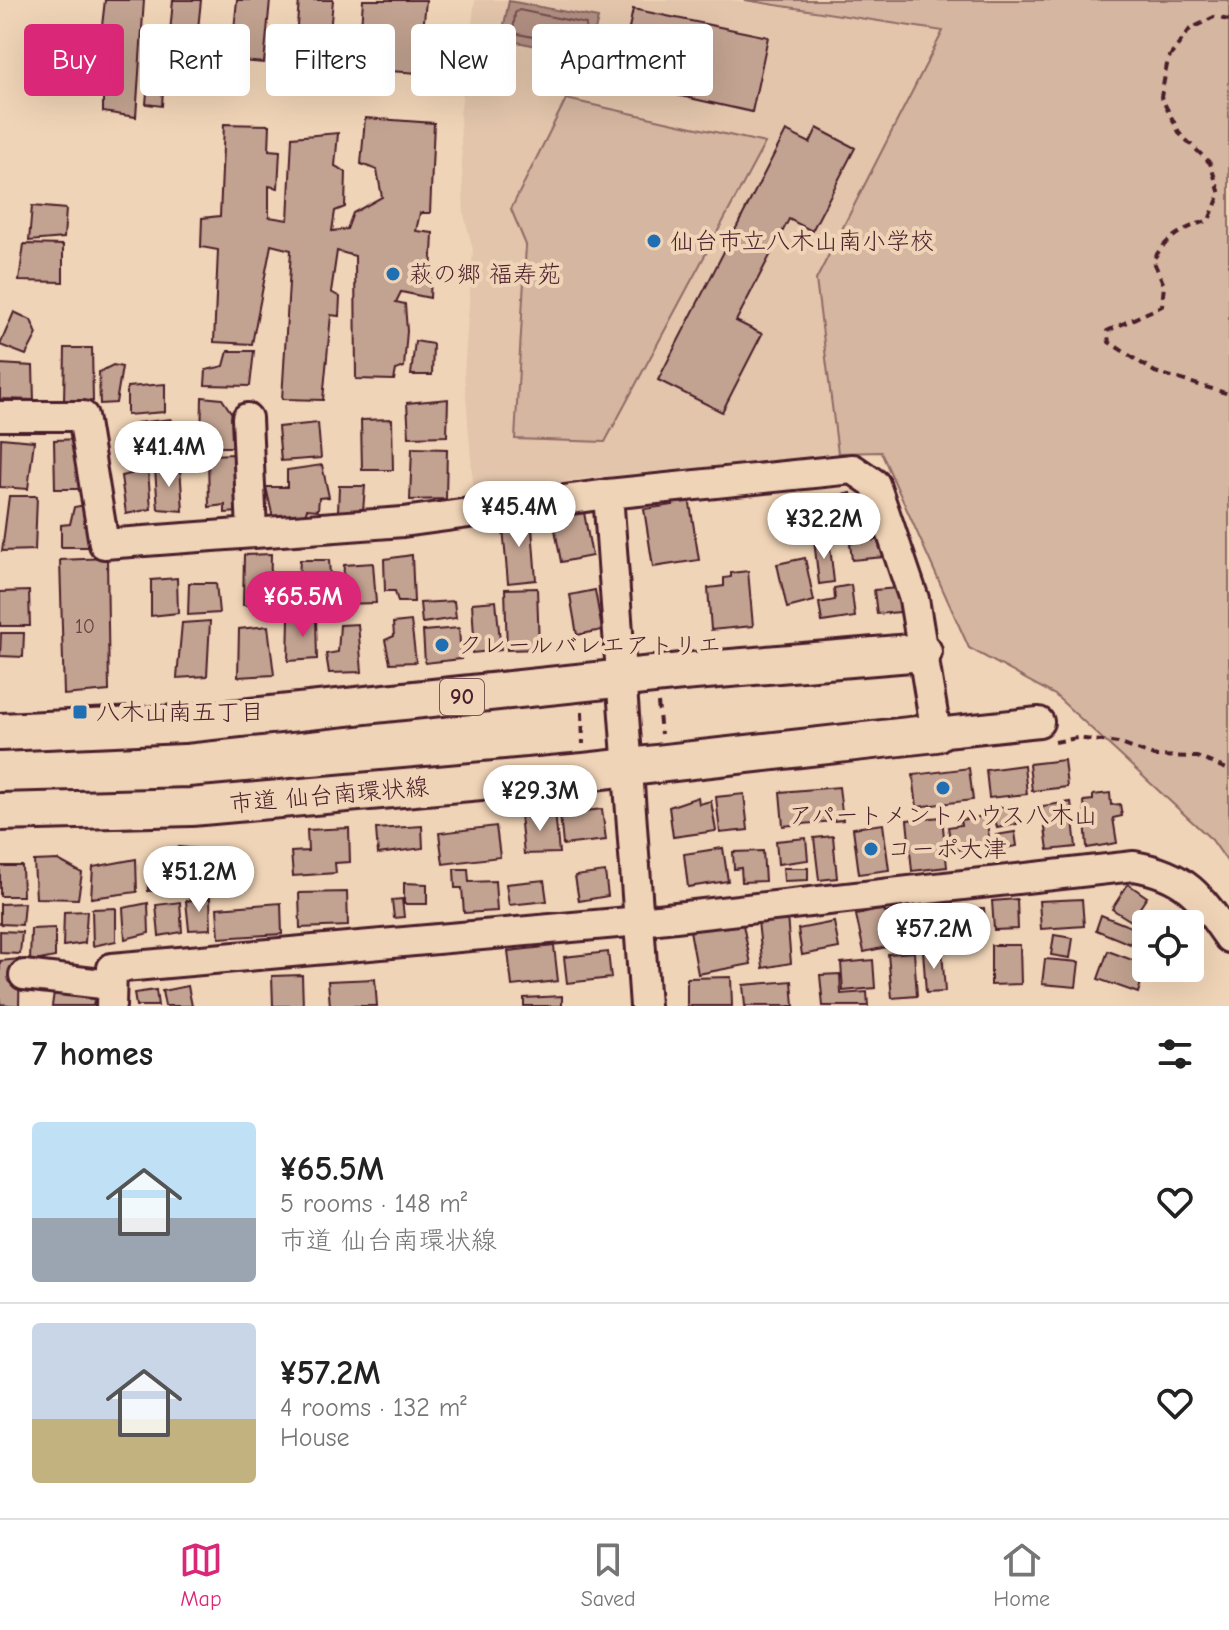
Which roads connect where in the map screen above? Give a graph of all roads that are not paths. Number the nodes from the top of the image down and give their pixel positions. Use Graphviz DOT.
graph roads {
  1 [pos="0,416"];
  2 [pos="247,418"];
  3 [pos="608,494"];
  4 [pos="252,532"];
  5 [pos="923,652"];
  6 [pos="639,678"];
  7 [pos="0,732"];
  8 [pos="936,733"];
  9 [pos="1042,733"];
  10 [pos="629,766"];
  11 [pos="0,812"];
  12 [pos="640,921"];
  13 [pos="1229,938"];
  14 [pos="24,975"];
  15 [pos="111,995"];
  16 [pos="645,1006"];
  1 -- 4 [label="street"];
  2 -- 4 [label="street"];
  3 -- 4 [label="street"];
  3 -- 5 [label="street"];
  3 -- 6 [label="street"];
  5 -- 6 [label="main road, 90"];
  5 -- 8 [label="street"];
  6 -- 7 [label="main road, 90"];
  6 -- 10 [label="street"];
  8 -- 9 [label="street, 市道 仙台南環状線"];
  8 -- 10 [label="main road, 市道 仙台南環状線"];
  10 -- 11 [label="main road, 市道 仙台南環状線"];
  10 -- 12 [label="street"];
  12 -- 13 [label="street"];
  12 -- 15 [label="street"];
  12 -- 16 [label="street"];
  14 -- 15 [label="street"];
}
